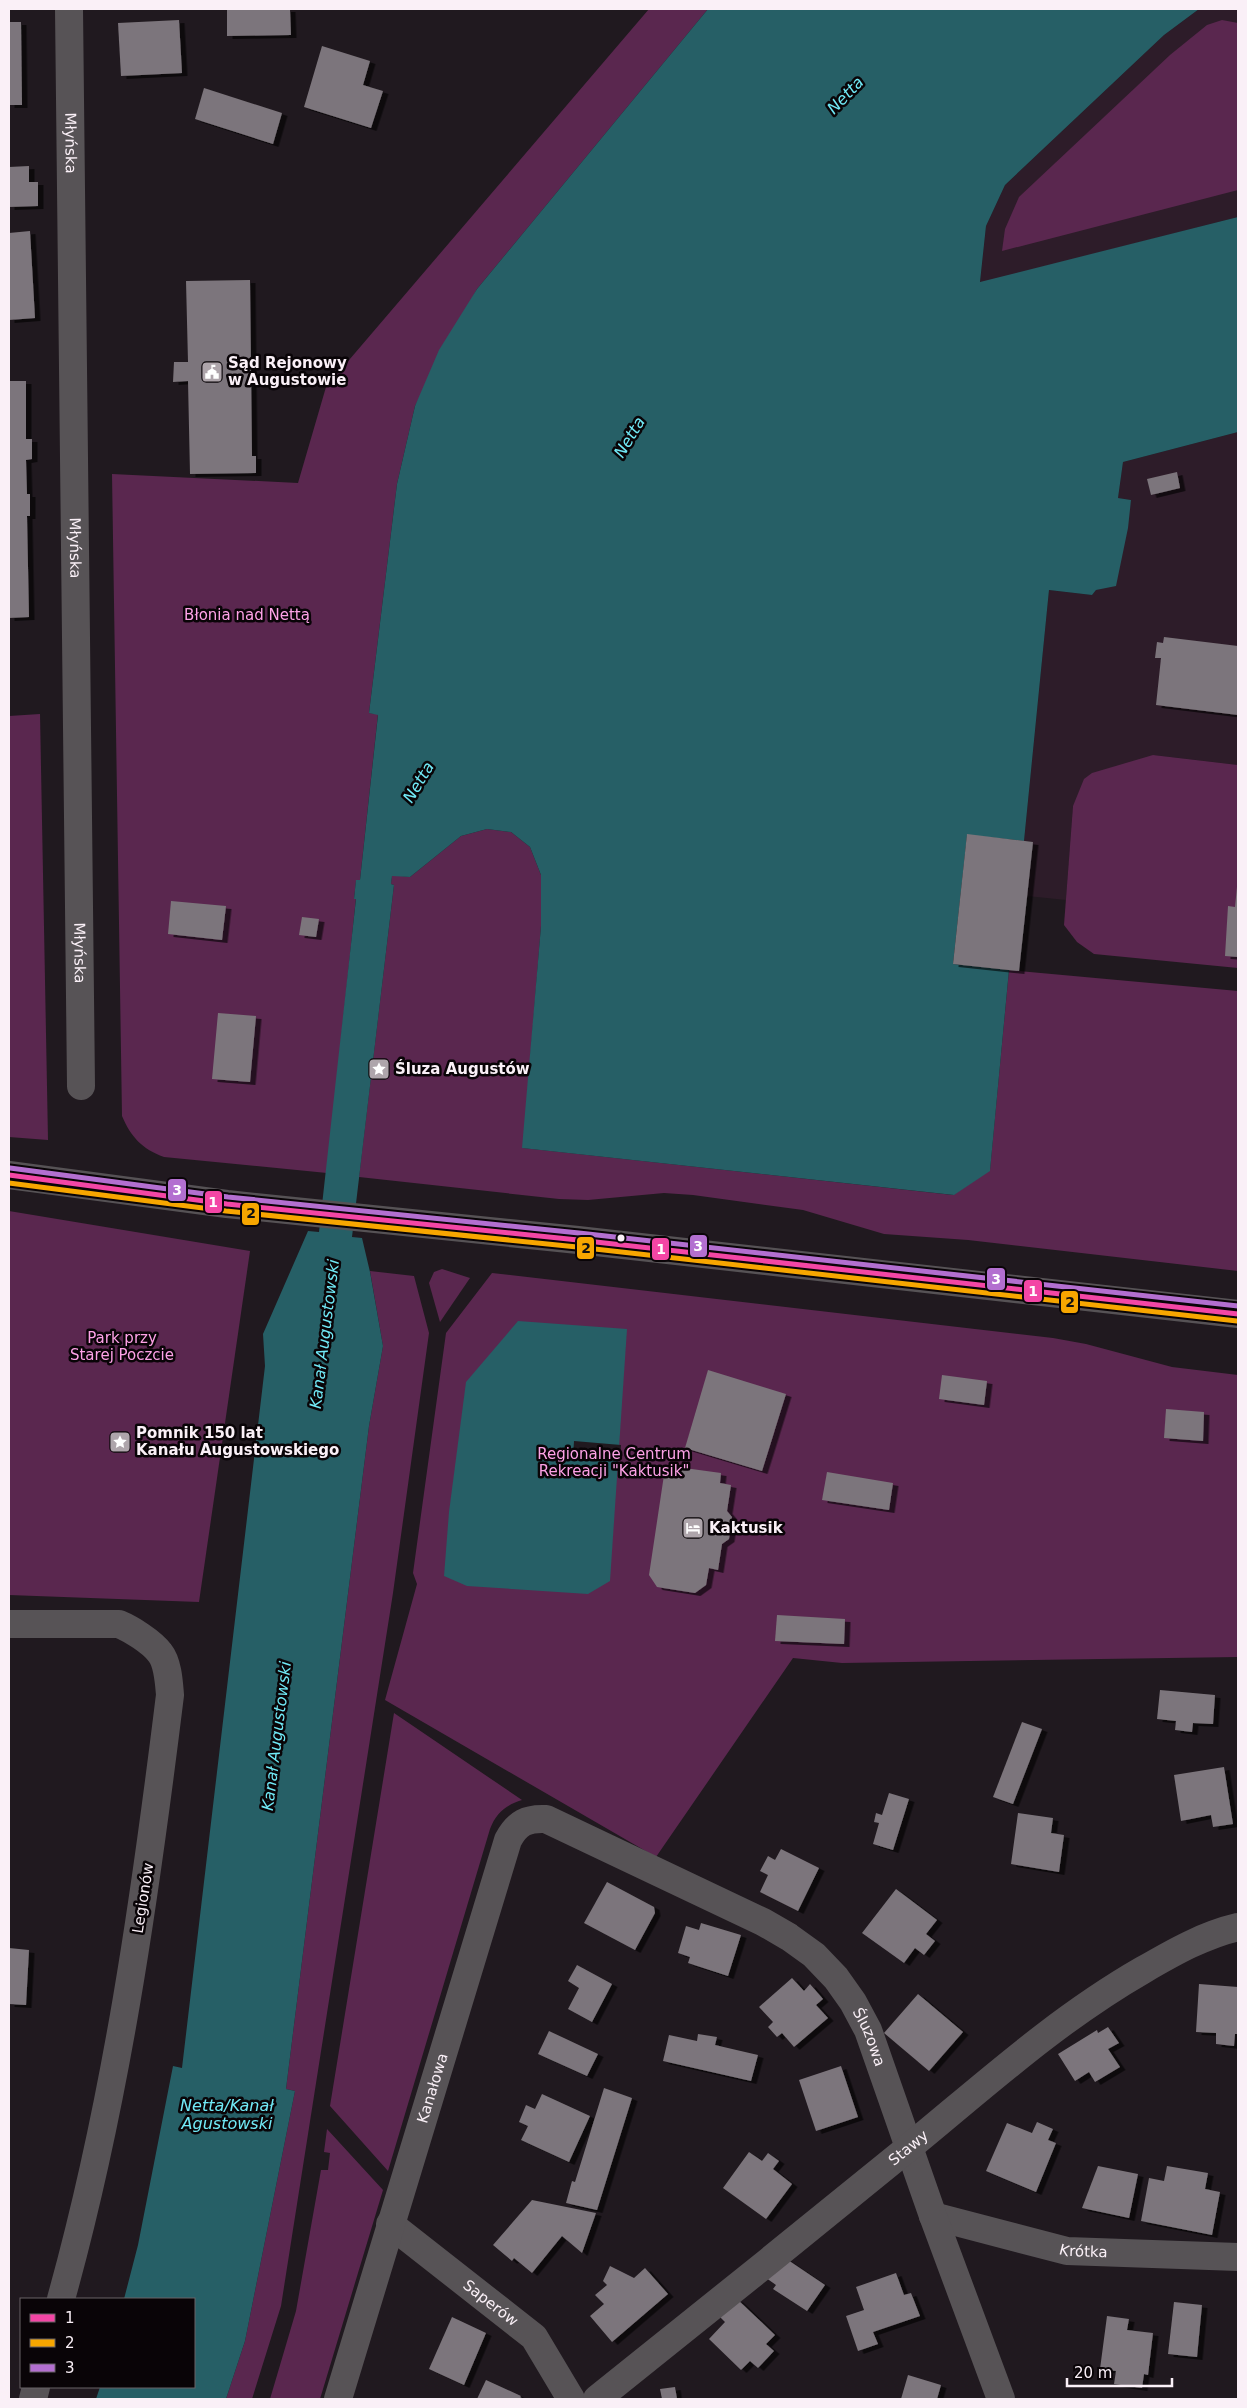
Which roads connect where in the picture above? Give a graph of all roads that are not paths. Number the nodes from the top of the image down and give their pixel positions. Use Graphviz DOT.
graph roads {
  1 [pos="69,9"];
  2 [pos="81,1086"];
  3 [pos="9,1175"];
  4 [pos="1238,1314"];
  5 [pos="9,1624"];
  6 [pos="561,1827"];
  7 [pos="1238,1927"];
  8 [pos="909,2147"];
  9 [pos="933,2216"];
  10 [pos="390,2224"];
  11 [pos="1238,2257"];
  12 [pos="61,2298"];
  13 [pos="338,2399"];
  14 [pos="571,2399"];
  15 [pos="597,2399"];
  16 [pos="1001,2399"];
  1 -- 2 [label="street, Młyńska"];
  3 -- 4 [label="main road"];
  5 -- 12 [label="street, Legionów"];
  6 -- 8 [label="street, Śluzowa"];
  6 -- 10 [label="street, Kanałowa"];
  7 -- 8 [label="street, Stawy"];
  8 -- 9 [label="street, Śluzowa"];
  8 -- 15 [label="street, Stawy"];
  9 -- 11 [label="street, Krótka"];
  9 -- 16 [label="street, Śluzowa"];
  10 -- 13 [label="street, Kanałowa"];
  10 -- 14 [label="street, Saperów"];
}
